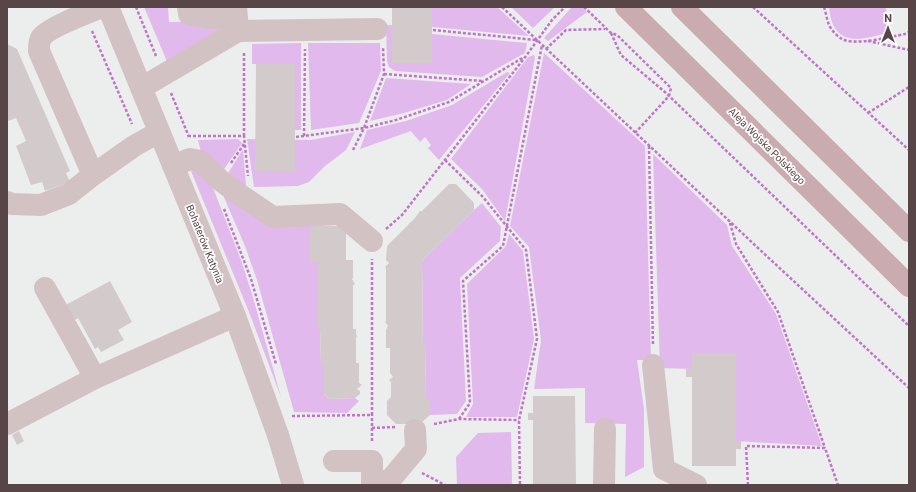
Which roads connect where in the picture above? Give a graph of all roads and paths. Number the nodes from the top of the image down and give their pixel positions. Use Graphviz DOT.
graph roads {
  1 [pos="102,7"];
  2 [pos="108,7"];
  3 [pos="136,7"];
  4 [pos="188,7"];
  5 [pos="502,7"];
  6 [pos="565,7"];
  7 [pos="584,7"];
  8 [pos="626,7"];
  9 [pos="682,7"];
  10 [pos="753,7"];
  11 [pos="824,8"];
  12 [pos="239,22"];
  13 [pos="606,29"];
  14 [pos="433,30"];
  15 [pos="909,32"];
  16 [pos="611,33"];
  17 [pos="380,36"];
  18 [pos="537,41"];
  19 [pos="865,41"];
  20 [pos="305,43"];
  21 [pos="542,45"];
  22 [pos="546,49"];
  23 [pos="909,50"];
  24 [pos="526,56"];
  25 [pos="157,58"];
  26 [pos="384,74"];
  27 [pos="483,81"];
  28 [pos="909,87"];
  29 [pos="141,88"];
  30 [pos="170,90"];
  31 [pos="669,96"];
  32 [pos="868,113"];
  33 [pos="364,128"];
  34 [pos="159,132"];
  35 [pos="635,133"];
  36 [pos="188,136"];
  37 [pos="244,136"];
  38 [pos="304,136"];
  39 [pos="296,137"];
  40 [pos="191,141"];
  41 [pos="649,146"];
  42 [pos="353,150"];
  43 [pos="909,150"];
  44 [pos="445,160"];
  45 [pos="173,166"];
  46 [pos="93,175"];
  47 [pos="248,179"];
  48 [pos="7,202"];
  49 [pos="223,207"];
  50 [pos="729,221"];
  51 [pos="506,226"];
  52 [pos="909,231"];
  53 [pos="372,241"];
  54 [pos="909,286"];
  55 [pos="45,288"];
  56 [pos="235,316"];
  57 [pos="909,326"];
  58 [pos="653,366"];
  59 [pos="278,371"];
  60 [pos="95,378"];
  61 [pos="909,388"];
  62 [pos="290,416"];
  63 [pos="372,416"];
  64 [pos="459,419"];
  65 [pos="519,420"];
  66 [pos="7,424"];
  67 [pos="372,428"];
  68 [pos="415,428"];
  69 [pos="605,429"];
  70 [pos="825,448"];
  71 [pos="334,461"];
  72 [pos="372,461"];
  73 [pos="404,463"];
  74 [pos="364,484"];
  75 [pos="293,485"];
  76 [pos="445,485"];
  77 [pos="520,485"];
  78 [pos="604,485"];
  79 [pos="696,485"];
  80 [pos="748,485"];
  81 [pos="838,485"];
  1 -- 46 [label="street"];
  2 -- 29 [label="street, Bohaterów Katynia"];
  3 -- 25 [label="path"];
  4 -- 12 [label="street"];
  5 -- 18 [label="path"];
  6 -- 18 [label="path"];
  7 -- 13 [label="path"];
  8 -- 54 [label="main road, Aleja Wojska Polskiego"];
  9 -- 52 [label="main road"];
  10 -- 32 [label="path"];
  11 -- 19 [label="path"];
  12 -- 17 [label="street"];
  12 -- 29 [label="street"];
  12 -- 37 [label="path"];
  13 -- 16 [label="path"];
  13 -- 22 [label="path"];
  14 -- 18 [label="path"];
  15 -- 19 [label="path"];
  16 -- 31 [label="path"];
  16 -- 31 [label="path"];
  17 -- 26 [label="path"];
  18 -- 21 [label="path"];
  18 -- 24 [label="path"];
  19 -- 23 [label="path"];
  20 -- 38 [label="path"];
  21 -- 22 [label="path"];
  21 -- 51 [label="path"];
  22 -- 35 [label="path"];
  24 -- 27 [label="path"];
  24 -- 44 [label="path"];
  26 -- 27 [label="path"];
  26 -- 33 [label="path"];
  27 -- 33 [label="path"];
  28 -- 32 [label="path"];
  29 -- 34 [label="street, Bohaterów Katynia"];
  30 -- 36 [label="path"];
  31 -- 35 [label="path"];
  31 -- 57 [label="path"];
  32 -- 43 [label="path"];
  33 -- 38 [label="path"];
  33 -- 42 [label="path"];
  34 -- 45 [label="street, Bohaterów Katynia"];
  34 -- 46 [label="street"];
  35 -- 41 [label="path"];
  36 -- 37 [label="path"];
  36 -- 40 [label="path"];
  37 -- 47 [label="path"];
  38 -- 39 [label="path"];
  41 -- 50 [label="path"];
  41 -- 58 [label="path"];
  44 -- 51 [label="path"];
  44 -- 53 [label="path"];
  45 -- 53 [label="street"];
  45 -- 56 [label="street, Bohaterów Katynia"];
  46 -- 48 [label="street"];
  49 -- 59 [label="path"];
  50 -- 61 [label="path"];
  50 -- 70 [label="path"];
  51 -- 64 [label="path"];
  51 -- 65 [label="path"];
  53 -- 63 [label="path"];
  55 -- 60 [label="street"];
  56 -- 60 [label="street"];
  56 -- 75 [label="street, Bohaterów Katynia"];
  58 -- 79 [label="street"];
  60 -- 66 [label="street"];
  62 -- 63 [label="path"];
  63 -- 67 [label="path"];
  64 -- 65 [label="path"];
  64 -- 68 [label="path"];
  65 -- 77 [label="path"];
  67 -- 68 [label="path"];
  67 -- 72 [label="path"];
  68 -- 73 [label="street"];
  69 -- 78 [label="street"];
  70 -- 80 [label="path"];
  70 -- 81 [label="path"];
  71 -- 72 [label="street"];
  72 -- 74 [label="street"];
  73 -- 74 [label="street"];
  73 -- 76 [label="path"];
}
